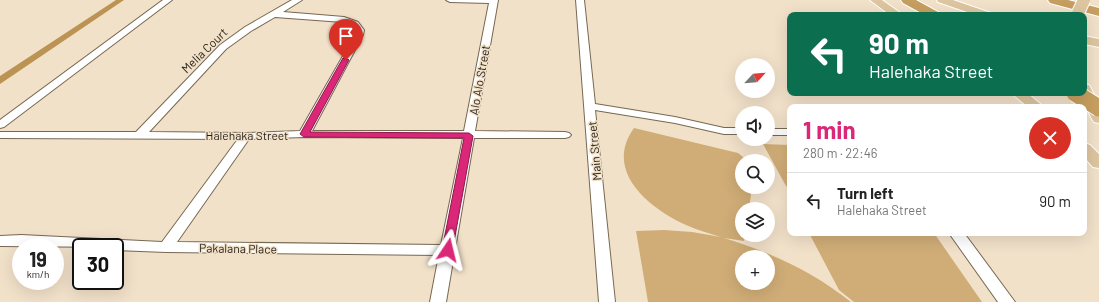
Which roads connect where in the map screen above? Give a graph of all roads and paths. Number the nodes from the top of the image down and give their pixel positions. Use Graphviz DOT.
graph roads {
  1 [pos="168,0"];
  2 [pos="298,0"];
  3 [pos="450,0"];
  4 [pos="580,0"];
  5 [pos="875,0"];
  6 [pos="907,0"];
  7 [pos="942,0"];
  8 [pos="1054,0"];
  9 [pos="1063,0"];
  10 [pos="1084,0"];
  11 [pos="494,1"];
  12 [pos="1099,11"];
  13 [pos="893,12"];
  14 [pos="929,12"];
  15 [pos="979,12"];
  16 [pos="1079,12"];
  17 [pos="275,14"];
  18 [pos="1087,41"];
  19 [pos="1099,43"];
  20 [pos="1087,94"];
  21 [pos="1022,96"];
  22 [pos="1080,96"];
  23 [pos="1033,104"];
  24 [pos="590,106"];
  25 [pos="1099,108"];
  26 [pos="1099,119"];
  27 [pos="0,125"];
  28 [pos="735,131"];
  29 [pos="775,132"];
  30 [pos="787,132"];
  31 [pos="304,134"];
  32 [pos="0,135"];
  33 [pos="140,135"];
  34 [pos="565,135"];
  35 [pos="246,136"];
  36 [pos="469,136"];
  37 [pos="1087,151"];
  38 [pos="1099,163"];
  39 [pos="958,236"];
  40 [pos="0,241"];
  41 [pos="166,248"];
  42 [pos="448,250"];
  43 [pos="438,302"];
  44 [pos="607,302"];
  45 [pos="1007,302"];
  1 -- 27 [label="street"];
  2 -- 17 [label="street, Melia Court"];
  3 -- 11 [label="street"];
  4 -- 24 [label="street, Main Street"];
  5 -- 13 [label="main road"];
  6 -- 14 [label="highway"];
  7 -- 15 [label="main road"];
  8 -- 12 [label="highway"];
  9 -- 12 [label="main road"];
  10 -- 16 [label="main road, bridge"];
  11 -- 36 [label="street, Alo Alo Street"];
  17 -- 31 [label="street"];
  17 -- 33 [label="street, Melia Court"];
  18 -- 19 [label="main road"];
  20 -- 26 [label="main road"];
  21 -- 23 [label="main road"];
  22 -- 25 [label="highway, bridge"];
  24 -- 28 [label="street"];
  24 -- 44 [label="street, Main Street"];
  29 -- 30 [label="street"];
  31 -- 35 [label="street, Halehaka Street"];
  31 -- 36 [label="street, Halehaka Street"];
  32 -- 33 [label="street, Halehaka Street"];
  33 -- 35 [label="street, Halehaka Street"];
  34 -- 36 [label="street, Halehaka Street"];
  35 -- 41 [label="street"];
  36 -- 42 [label="street, Alo Alo Street"];
  37 -- 38 [label="main road"];
  39 -- 45 [label="street"];
  40 -- 41 [label="street, Pakalana Place"];
  41 -- 42 [label="street, Pakalana Place"];
  42 -- 43 [label="street, Alo Alo Street"];
}
